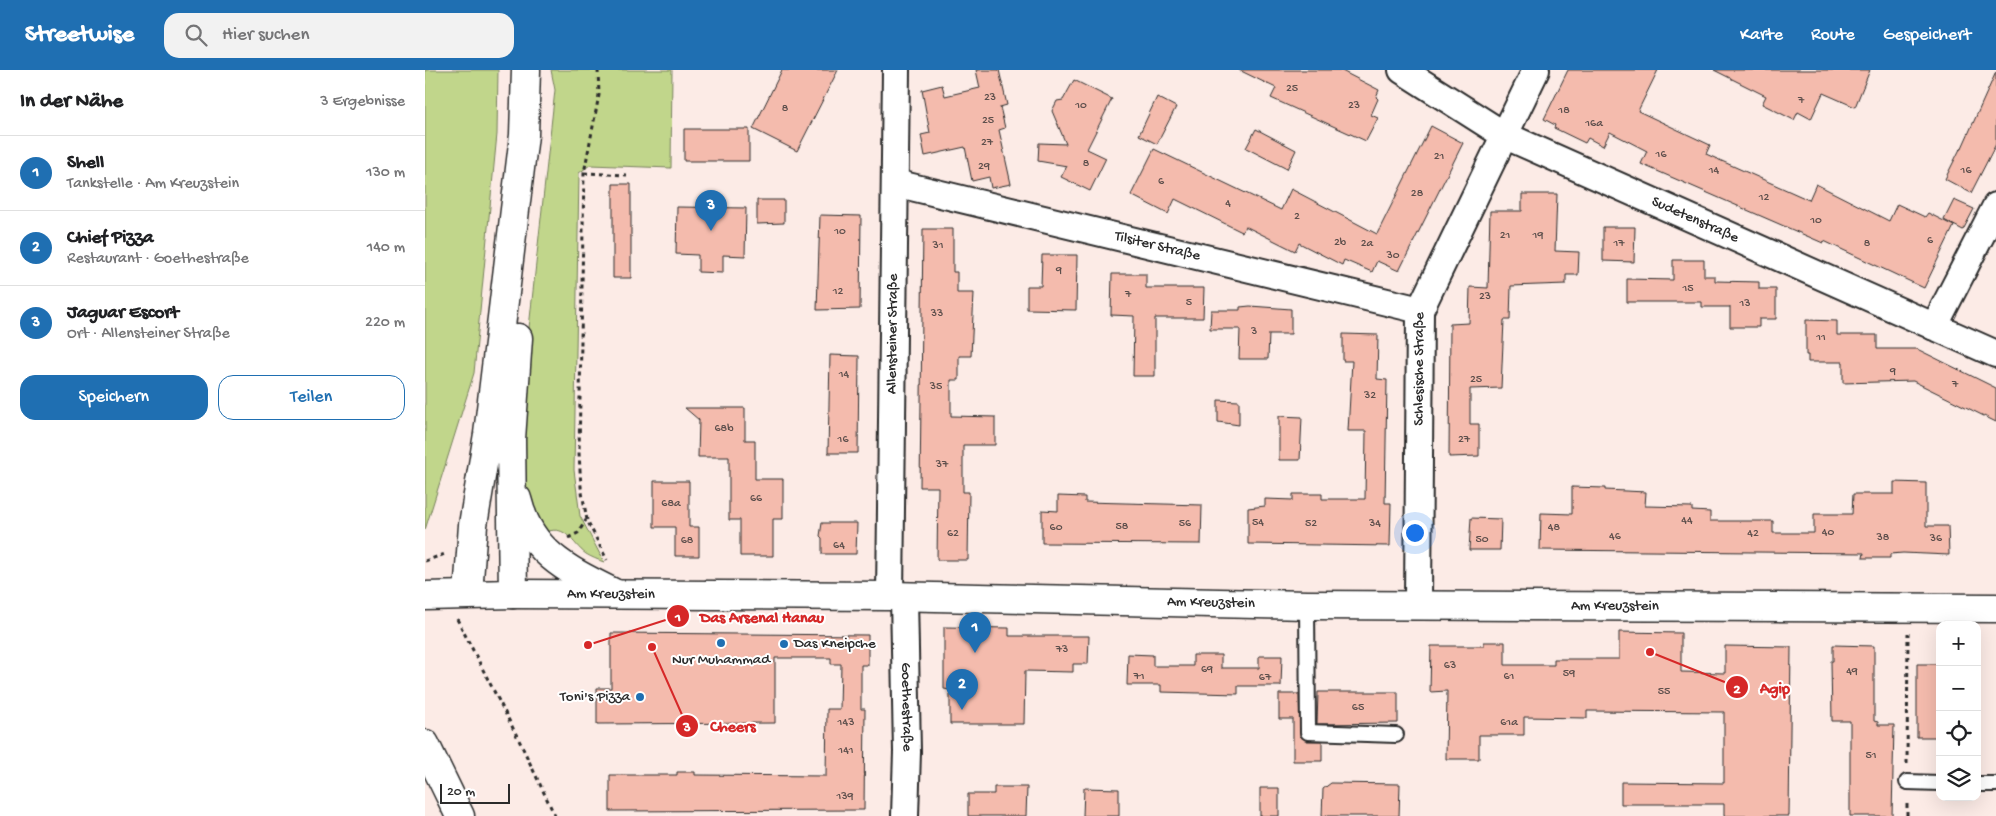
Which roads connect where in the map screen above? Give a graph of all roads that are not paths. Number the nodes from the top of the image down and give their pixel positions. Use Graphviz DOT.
graph roads {
  1 [pos="527,70"];
  2 [pos="538,70"];
  3 [pos="895,70"];
  4 [pos="1402,70"];
  5 [pos="1536,70"];
  6 [pos="1504,135"];
  7 [pos="895,183"];
  8 [pos="1996,206"];
  9 [pos="1421,310"];
  10 [pos="1934,326"];
  11 [pos="1996,354"];
  12 [pos="511,476"];
  13 [pos="614,582"];
  14 [pos="513,594"];
  15 [pos="425,596"];
  16 [pos="897,597"];
  17 [pos="1419,604"];
  18 [pos="462,605"];
  19 [pos="1307,605"];
  20 [pos="1996,608"];
  21 [pos="1396,734"];
  22 [pos="425,744"];
  23 [pos="1907,782"];
  24 [pos="1936,783"];
  25 [pos="1981,784"];
  26 [pos="1996,784"];
  27 [pos="460,816"];
  28 [pos="905,816"];
  1 -- 18 [label="main road"];
  2 -- 12 [label="main road"];
  3 -- 7 [label="street, Allensteiner Straße"];
  4 -- 6 [label="street, Sudetenstraße"];
  5 -- 6 [label="street, Schlesische Straße"];
  6 -- 9 [label="street, Schlesische Straße"];
  6 -- 10 [label="street, Sudetenstraße"];
  7 -- 9 [label="street, Tilsiter Straße"];
  7 -- 16 [label="street, Allensteiner Straße"];
  8 -- 10 [label="street"];
  9 -- 17 [label="street, Schlesische Straße"];
  10 -- 11 [label="street, Sudetenstraße"];
  12 -- 13 [label="main road"];
  12 -- 14 [label="main road"];
  13 -- 14 [label="main road, Am Kreuzstein"];
  13 -- 16 [label="main road, Am Kreuzstein"];
  14 -- 18 [label="main road, Am Kreuzstein"];
  15 -- 18 [label="main road, Am Kreuzstein"];
  16 -- 19 [label="main road, Am Kreuzstein"];
  16 -- 28 [label="street, Goethestraße"];
  17 -- 19 [label="main road, Am Kreuzstein"];
  17 -- 20 [label="main road, Am Kreuzstein"];
  19 -- 21 [label="lane"];
  22 -- 27 [label="main road"];
  23 -- 24 [label="lane"];
  25 -- 26 [label="lane"];
}
